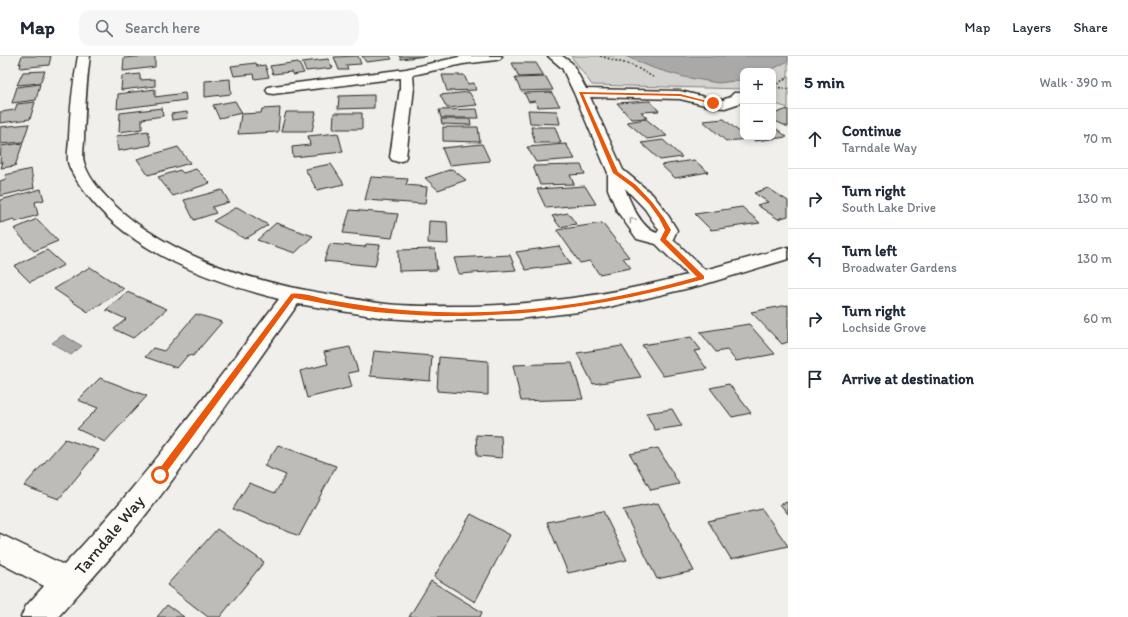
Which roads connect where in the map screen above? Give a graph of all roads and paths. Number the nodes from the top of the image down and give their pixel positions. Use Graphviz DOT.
graph roads {
  1 [pos="84,56"];
  2 [pos="496,56"];
  3 [pos="554,56"];
  4 [pos="600,56"];
  5 [pos="406,74"];
  6 [pos="788,77"];
  7 [pos="776,85"];
  8 [pos="776,87"];
  9 [pos="272,90"];
  10 [pos="788,90"];
  11 [pos="581,93"];
  12 [pos="680,95"];
  13 [pos="739,96"];
  14 [pos="398,158"];
  15 [pos="616,173"];
  16 [pos="663,240"];
  17 [pos="788,253"];
  18 [pos="702,278"];
  19 [pos="293,296"];
  20 [pos="0,548"];
  21 [pos="68,583"];
  22 [pos="37,617"];
  1 -- 19 [label="street"];
  2 -- 5 [label="street"];
  3 -- 11 [label="street"];
  4 -- 12 [label="path"];
  5 -- 9 [label="street"];
  5 -- 14 [label="street"];
  6 -- 7 [label="path"];
  8 -- 10 [label="path"];
  11 -- 12 [label="street"];
  11 -- 15 [label="street"];
  12 -- 13 [label="street"];
  16 -- 15 [label="street, one-way"];
  15 -- 16 [label="street"];
  16 -- 18 [label="street"];
  17 -- 18 [label="street"];
  18 -- 19 [label="street"];
  19 -- 21 [label="street, Tarndale Way"];
  20 -- 21 [label="street"];
  21 -- 22 [label="street, Tarndale Way"];
}
